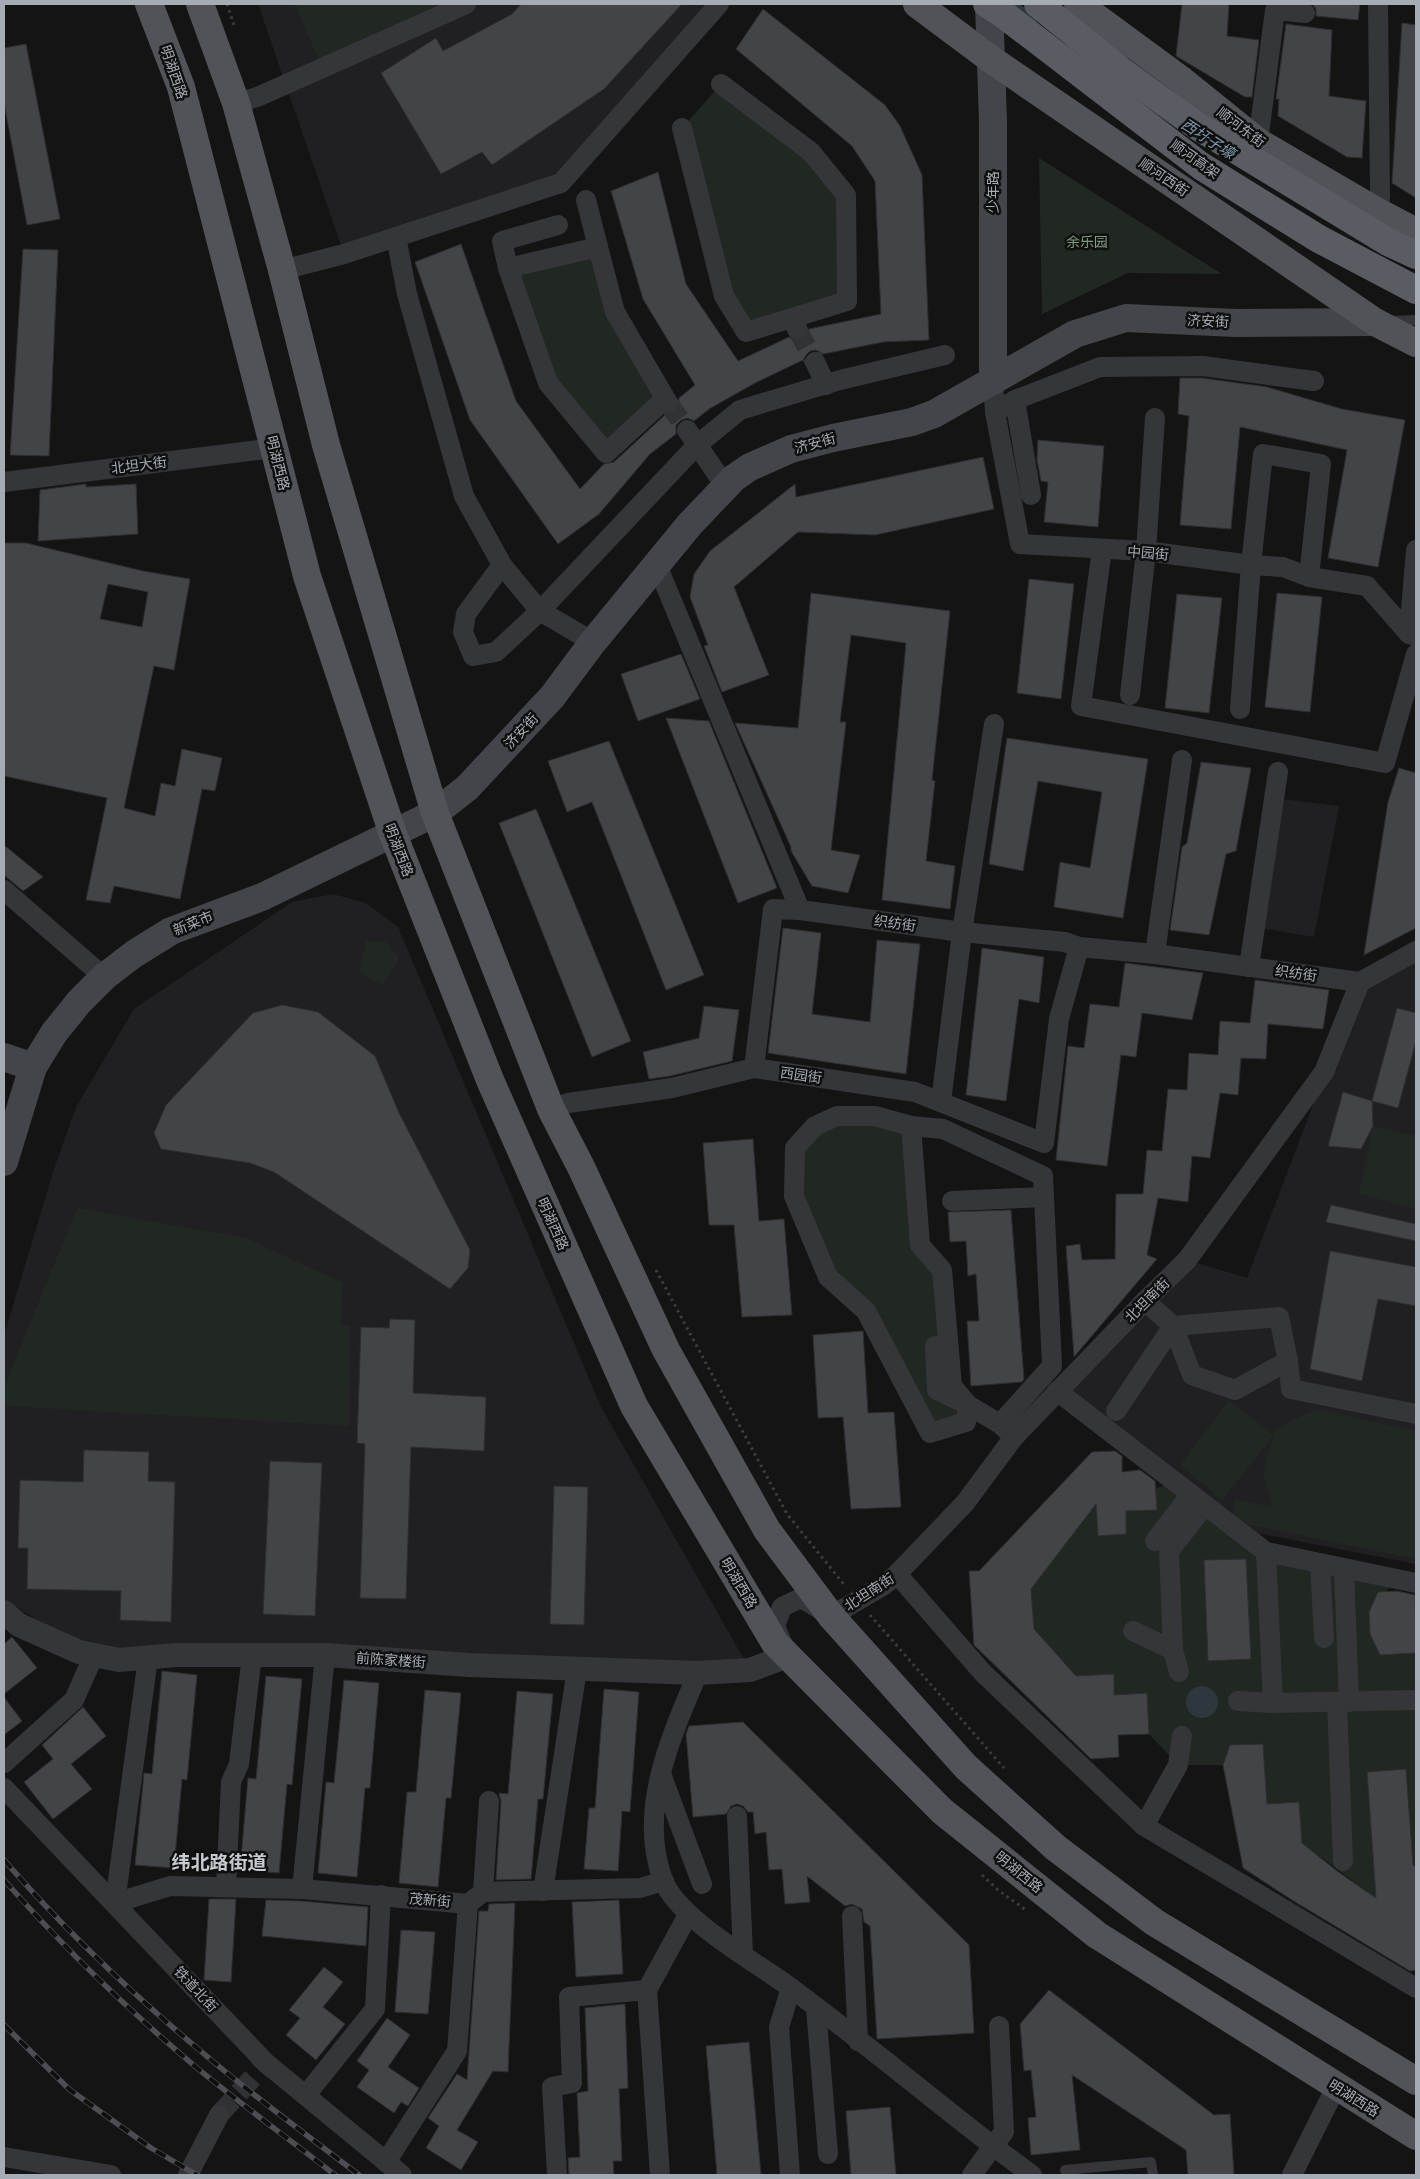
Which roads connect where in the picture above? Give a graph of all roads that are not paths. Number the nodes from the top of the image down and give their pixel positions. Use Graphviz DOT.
graph roads {
  1 [pos="149,4"];
  2 [pos="200,4"];
  3 [pos="466,4"];
  4 [pos="719,4"];
  5 [pos="916,4"];
  6 [pos="1038,4"];
  7 [pos="1078,4"];
  8 [pos="1378,4"];
  9 [pos="992,7"];
  10 [pos="1305,13"];
  11 [pos="992,60"];
  12 [pos="721,84"];
  13 [pos="236,103"];
  14 [pos="682,128"];
  15 [pos="1258,142"];
  16 [pos="586,200"];
  17 [pos="1378,212"];
  18 [pos="558,225"];
  19 [pos="1416,232"];
  20 [pos="396,237"];
  21 [pos="598,247"];
  22 [pos="1416,255"];
  23 [pos="508,268"];
  24 [pos="282,270"];
  25 [pos="1416,290"];
  26 [pos="1416,320"];
  27 [pos="1375,322"];
  28 [pos="1416,343"];
  29 [pos="945,355"];
  30 [pos="815,362"];
  31 [pos="992,380"];
  32 [pos="1314,381"];
  33 [pos="826,385"];
  34 [pos="1015,400"];
  35 [pos="995,412"];
  36 [pos="1155,418"];
  37 [pos="692,438"];
  38 [pos="274,448"];
  39 [pos="4,482"];
  40 [pos="726,487"];
  41 [pos="1031,495"];
  42 [pos="1102,549"];
  43 [pos="1416,550"];
  44 [pos="1146,551"];
  45 [pos="502,565"];
  46 [pos="657,565"];
  47 [pos="1251,565"];
  48 [pos="1309,577"];
  49 [pos="540,611"];
  50 [pos="1412,635"];
  51 [pos="593,642"];
  52 [pos="1416,654"];
  53 [pos="1130,695"];
  54 [pos="1240,709"];
  55 [pos="994,724"];
  56 [pos="1182,760"];
  57 [pos="1278,772"];
  58 [pos="435,813"];
  59 [pos="393,834"];
  60 [pos="4,890"];
  61 [pos="800,910"];
  62 [pos="962,932"];
  63 [pos="1079,947"];
  64 [pos="1416,951"];
  65 [pos="1155,954"];
  66 [pos="1250,967"];
  67 [pos="104,978"];
  68 [pos="1360,982"];
  69 [pos="4,1057"];
  70 [pos="33,1067"];
  71 [pos="754,1068"];
  72 [pos="941,1102"];
  73 [pos="551,1109"];
  74 [pos="911,1126"];
  75 [pos="4,1162"];
  76 [pos="1044,1197"];
  77 [pos="952,1201"];
  78 [pos="1145,1301"];
  79 [pos="1174,1326"];
  80 [pos="936,1346"];
  81 [pos="1288,1361"];
  82 [pos="1057,1391"];
  83 [pos="968,1405"];
  84 [pos="1116,1411"];
  85 [pos="1416,1414"];
  86 [pos="1007,1431"];
  87 [pos="1198,1499"];
  88 [pos="1155,1541"];
  89 [pos="1266,1552"];
  90 [pos="1320,1564"];
  91 [pos="1344,1569"];
  92 [pos="897,1574"];
  93 [pos="1416,1583"];
  94 [pos="4,1612"];
  95 [pos="831,1616"];
  96 [pos="1133,1631"];
  97 [pos="1324,1638"];
  98 [pos="1173,1650"];
  99 [pos="94,1655"];
  100 [pos="252,1655"];
  101 [pos="325,1655"];
  102 [pos="788,1656"];
  103 [pos="148,1658"];
  104 [pos="576,1669"];
  105 [pos="1179,1672"];
  106 [pos="698,1673"];
  107 [pos="1416,1700"];
  108 [pos="1238,1701"];
  109 [pos="1343,1702"];
  110 [pos="1273,1703"];
  111 [pos="1182,1736"];
  112 [pos="4,1763"];
  113 [pos="661,1774"];
  114 [pos="4,1788"];
  115 [pos="489,1801"];
  116 [pos="737,1816"];
  117 [pos="1144,1826"];
  118 [pos="1343,1861"];
  119 [pos="664,1881"];
  120 [pos="702,1884"];
  121 [pos="226,1887"];
  122 [pos="302,1889"];
  123 [pos="543,1891"];
  124 [pos="381,1896"];
  125 [pos="475,1898"];
  126 [pos="115,1903"];
  127 [pos="688,1915"];
  128 [pos="852,1916"];
  129 [pos="743,1954"];
  130 [pos="791,1988"];
  131 [pos="1416,1988"];
  132 [pos="647,1990"];
  133 [pos="816,2008"];
  134 [pos="999,2026"];
  135 [pos="858,2041"];
  136 [pos="1416,2081"];
  137 [pos="1336,2087"];
  138 [pos="306,2095"];
  139 [pos="219,2115"];
  140 [pos="1416,2136"];
  141 [pos="993,2146"];
  142 [pos="828,2154"];
  143 [pos="4,2156"];
  144 [pos="386,2162"];
  145 [pos="1065,2170"];
  146 [pos="111,2175"];
  147 [pos="188,2175"];
  148 [pos="402,2175"];
  149 [pos="557,2175"];
  150 [pos="660,2175"];
  151 [pos="790,2175"];
  152 [pos="972,2175"];
  153 [pos="1032,2175"];
  154 [pos="1153,2175"];
  155 [pos="1292,2175"];
  1 -- 38 [label="main road, 明湖西路"];
  2 -- 13 [label="main road"];
  3 -- 13 [label="street"];
  4 -- 20 [label="street"];
  5 -- 11 [label="main road, 顺河西街"];
  6 -- 22 [label="highway, 顺河高架"];
  7 -- 15 [label="main road, 顺河东街"];
  8 -- 17 [label="street"];
  9 -- 11 [label="main road, 少年路"];
  9 -- 25 [label="highway, 顺河高架"];
  10 -- 15 [label="street"];
  11 -- 27 [label="main road, 顺河西街"];
  11 -- 31 [label="main road, 少年路"];
  12 -- 14 [label="street"];
  13 -- 24 [label="main road"];
  15 -- 17 [label="main road, 顺河东街"];
  16 -- 21 [label="street"];
  17 -- 19 [label="main road, 顺河东街"];
  18 -- 23 [label="street"];
  20 -- 24 [label="street"];
  20 -- 45 [label="street"];
  21 -- 23 [label="street"];
  21 -- 23 [label="street"];
  24 -- 58 [label="main road"];
  26 -- 27 [label="lane"];
  27 -- 28 [label="main road, 顺河西街"];
  27 -- 31 [label="main road, 济安街"];
  29 -- 33 [label="street"];
  30 -- 33 [label="street"];
  31 -- 35 [label="street, 中园街"];
  31 -- 40 [label="main road, 济安街"];
  32 -- 34 [label="street"];
  33 -- 37 [label="street"];
  34 -- 35 [label="street"];
  34 -- 41 [label="street"];
  35 -- 42 [label="street, 中园街"];
  36 -- 44 [label="street"];
  37 -- 40 [label="street"];
  37 -- 49 [label="street"];
  38 -- 39 [label="street, 北坦大街"];
  38 -- 59 [label="main road, 明湖西路"];
  40 -- 46 [label="main road, 济安街"];
  42 -- 44 [label="street, 中园街"];
  42 -- 52 [label="street"];
  43 -- 50 [label="street"];
  44 -- 47 [label="street, 中园街"];
  44 -- 53 [label="street"];
  45 -- 49 [label="street"];
  45 -- 49 [label="street"];
  46 -- 51 [label="main road, 济安街"];
  46 -- 61 [label="street"];
  47 -- 48 [label="street, 中园街"];
  47 -- 48 [label="street"];
  47 -- 54 [label="street"];
  48 -- 50 [label="street, 中园街"];
  49 -- 51 [label="street"];
  51 -- 58 [label="main road, 济安街"];
  55 -- 62 [label="street"];
  56 -- 65 [label="street"];
  57 -- 66 [label="street"];
  58 -- 59 [label="main road, 济安街"];
  58 -- 73 [label="main road"];
  59 -- 67 [label="main road, 新菜市"];
  59 -- 102 [label="main road, 明湖西路"];
  60 -- 67 [label="street"];
  61 -- 62 [label="street, 织纺街"];
  61 -- 71 [label="street, 织纺街"];
  62 -- 63 [label="street, 织纺街"];
  62 -- 72 [label="street"];
  63 -- 65 [label="street, 织纺街"];
  63 -- 72 [label="street, 西园街"];
  64 -- 68 [label="street"];
  65 -- 66 [label="street, 织纺街"];
  66 -- 68 [label="street, 织纺街"];
  67 -- 70 [label="main road, 新菜市"];
  68 -- 78 [label="street, 北坦南街"];
  69 -- 70 [label="main road"];
  70 -- 75 [label="main road, 新菜市"];
  71 -- 72 [label="street, 西园街"];
  71 -- 73 [label="street, 西园街"];
  73 -- 95 [label="main road"];
  74 -- 76 [label="street"];
  74 -- 83 [label="street"];
  74 -- 83 [label="street"];
  76 -- 77 [label="street"];
  76 -- 86 [label="street"];
  78 -- 79 [label="street"];
  78 -- 82 [label="street, 北坦南街"];
  79 -- 81 [label="street"];
  79 -- 81 [label="street"];
  79 -- 84 [label="street"];
  80 -- 83 [label="street"];
  81 -- 85 [label="street"];
  82 -- 86 [label="street, 北坦南街"];
  82 -- 87 [label="street"];
  83 -- 86 [label="street"];
  86 -- 92 [label="street, 北坦南街"];
  87 -- 88 [label="street"];
  87 -- 89 [label="street"];
  87 -- 98 [label="street"];
  89 -- 90 [label="street"];
  89 -- 110 [label="street"];
  90 -- 91 [label="street"];
  90 -- 97 [label="street"];
  91 -- 93 [label="street"];
  91 -- 109 [label="street"];
  92 -- 95 [label="street, 北坦南街"];
  92 -- 117 [label="street"];
  94 -- 99 [label="street, 前陈家楼街"];
  95 -- 102 [label="street"];
  95 -- 136 [label="main road"];
  96 -- 98 [label="street"];
  98 -- 105 [label="street"];
  99 -- 103 [label="street, 前陈家楼街"];
  99 -- 112 [label="street"];
  100 -- 101 [label="street, 前陈家楼街"];
  100 -- 103 [label="street, 前陈家楼街"];
  100 -- 121 [label="street"];
  101 -- 104 [label="street, 前陈家楼街"];
  101 -- 122 [label="street"];
  102 -- 106 [label="street, 前陈家楼街"];
  102 -- 137 [label="main road, 明湖西路"];
  103 -- 126 [label="street"];
  104 -- 106 [label="street, 前陈家楼街"];
  104 -- 123 [label="street"];
  106 -- 113 [label="street"];
  107 -- 109 [label="street"];
  108 -- 110 [label="street"];
  109 -- 110 [label="street"];
  109 -- 118 [label="street"];
  111 -- 117 [label="street"];
  113 -- 119 [label="street"];
  113 -- 120 [label="street"];
  114 -- 126 [label="street, 铁道北街"];
  115 -- 125 [label="street"];
  116 -- 129 [label="street"];
  117 -- 131 [label="street"];
  119 -- 123 [label="street"];
  119 -- 127 [label="street"];
  121 -- 122 [label="street, 茂新街"];
  121 -- 126 [label="street, 茂新街"];
  122 -- 124 [label="street, 茂新街"];
  123 -- 125 [label="street"];
  124 -- 125 [label="street, 茂新街"];
  124 -- 138 [label="street"];
  125 -- 144 [label="street, 茂新街"];
  126 -- 138 [label="street, 铁道北街"];
  127 -- 129 [label="street"];
  127 -- 132 [label="street"];
  128 -- 135 [label="street"];
  129 -- 130 [label="street"];
  130 -- 133 [label="street"];
  130 -- 151 [label="street"];
  132 -- 149 [label="street"];
  132 -- 150 [label="street"];
  133 -- 135 [label="street"];
  133 -- 142 [label="street"];
  134 -- 141 [label="street"];
  135 -- 141 [label="street"];
  137 -- 140 [label="main road, 明湖西路"];
  137 -- 155 [label="street"];
  138 -- 144 [label="street, 铁道北街"];
  139 -- 147 [label="street"];
  141 -- 152 [label="street"];
  141 -- 153 [label="street"];
  143 -- 146 [label="street"];
  144 -- 148 [label="street, 铁道北街"];
  145 -- 154 [label="lane"];
}
